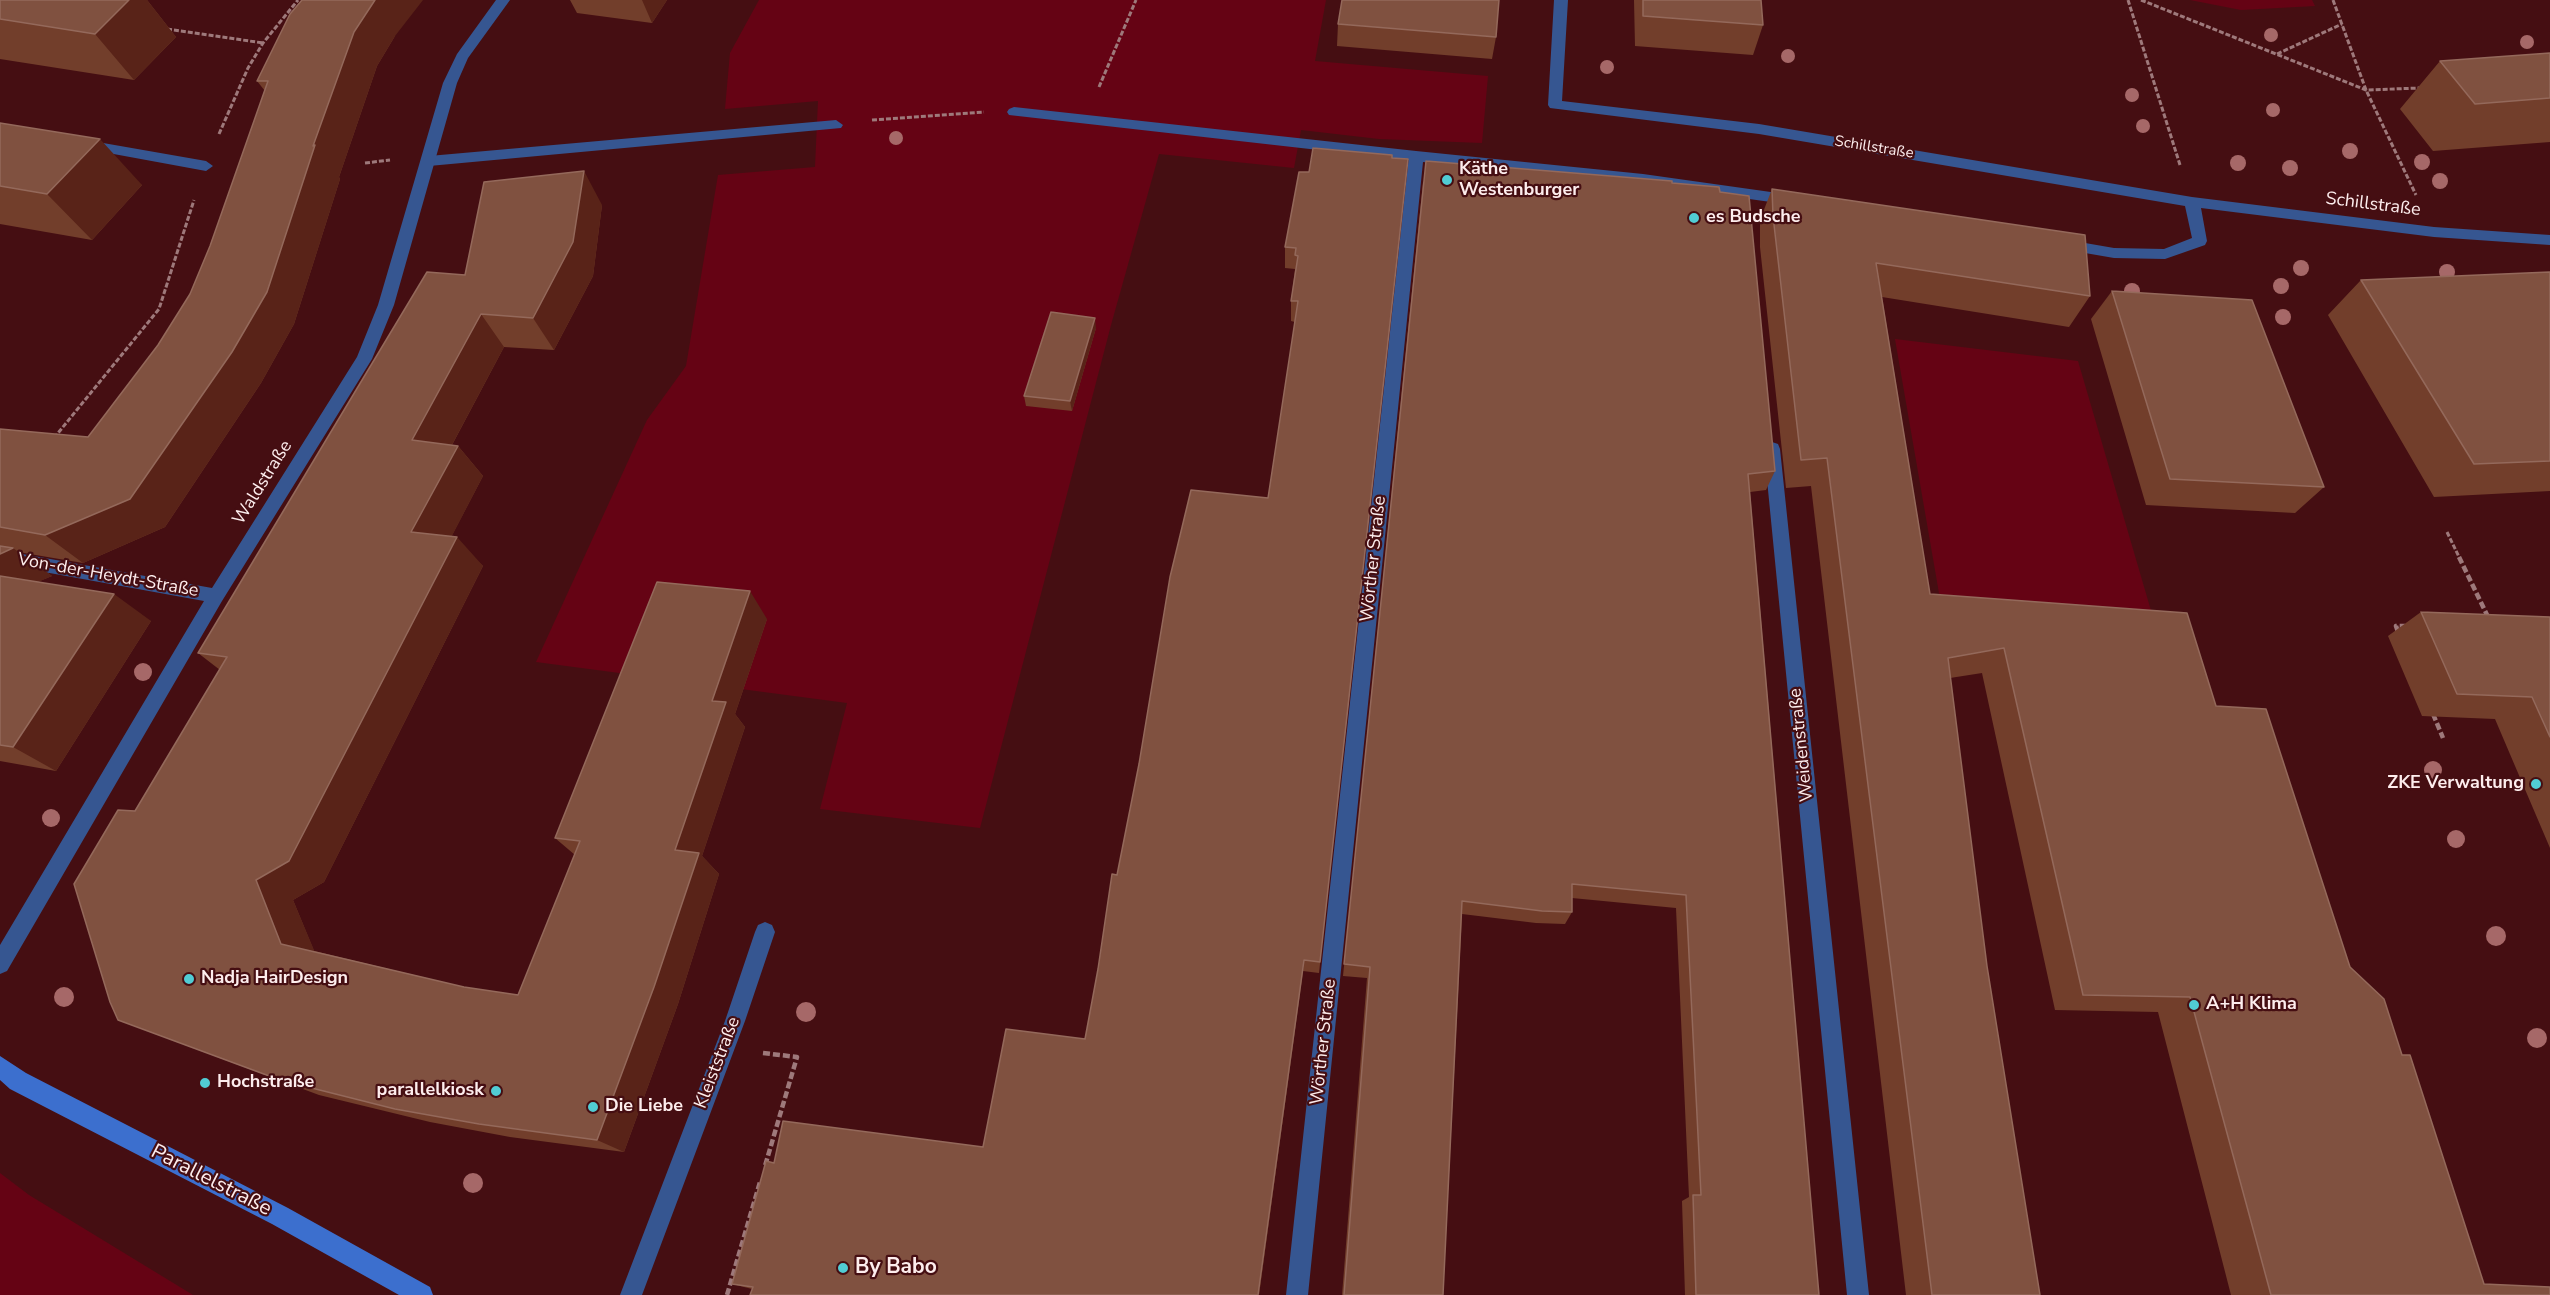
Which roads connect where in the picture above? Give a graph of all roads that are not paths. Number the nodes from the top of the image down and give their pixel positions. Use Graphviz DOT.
graph roads {
  1 [pos="503,0"];
  2 [pos="1560,0"];
  3 [pos="1014,112"];
  4 [pos="836,125"];
  5 [pos="75,143"];
  6 [pos="1416,156"];
  7 [pos="429,161"];
  8 [pos="206,166"];
  9 [pos="1749,194"];
  10 [pos="1803,202"];
  11 [pos="2192,202"];
  12 [pos="1749,214"];
  13 [pos="2550,240"];
  14 [pos="2045,241"];
  15 [pos="1769,425"];
  16 [pos="0,557"];
  17 [pos="216,596"];
  18 [pos="765,932"];
  19 [pos="0,964"];
  20 [pos="0,1067"];
  21 [pos="422,1295"];
  22 [pos="631,1295"];
  23 [pos="1297,1295"];
  24 [pos="1858,1295"];
  1 -- 7 [label="street, Waldstraße"];
  2 -- 11 [label="street, Schillstraße"];
  3 -- 6 [label="street"];
  4 -- 7 [label="street"];
  5 -- 8 [label="street"];
  6 -- 9 [label="street"];
  6 -- 23 [label="street, Wörther Straße"];
  7 -- 17 [label="street, Waldstraße"];
  9 -- 10 [label="street"];
  9 -- 12 [label="street"];
  11 -- 13 [label="street, Schillstraße"];
  11 -- 14 [label="street"];
  15 -- 24 [label="street, Weidenstraße"];
  16 -- 17 [label="street, Von-der-Heydt-Straße"];
  17 -- 19 [label="street, Waldstraße"];
  18 -- 22 [label="street, Kleiststraße"];
  20 -- 21 [label="main road, Parallelstraße"];
}
